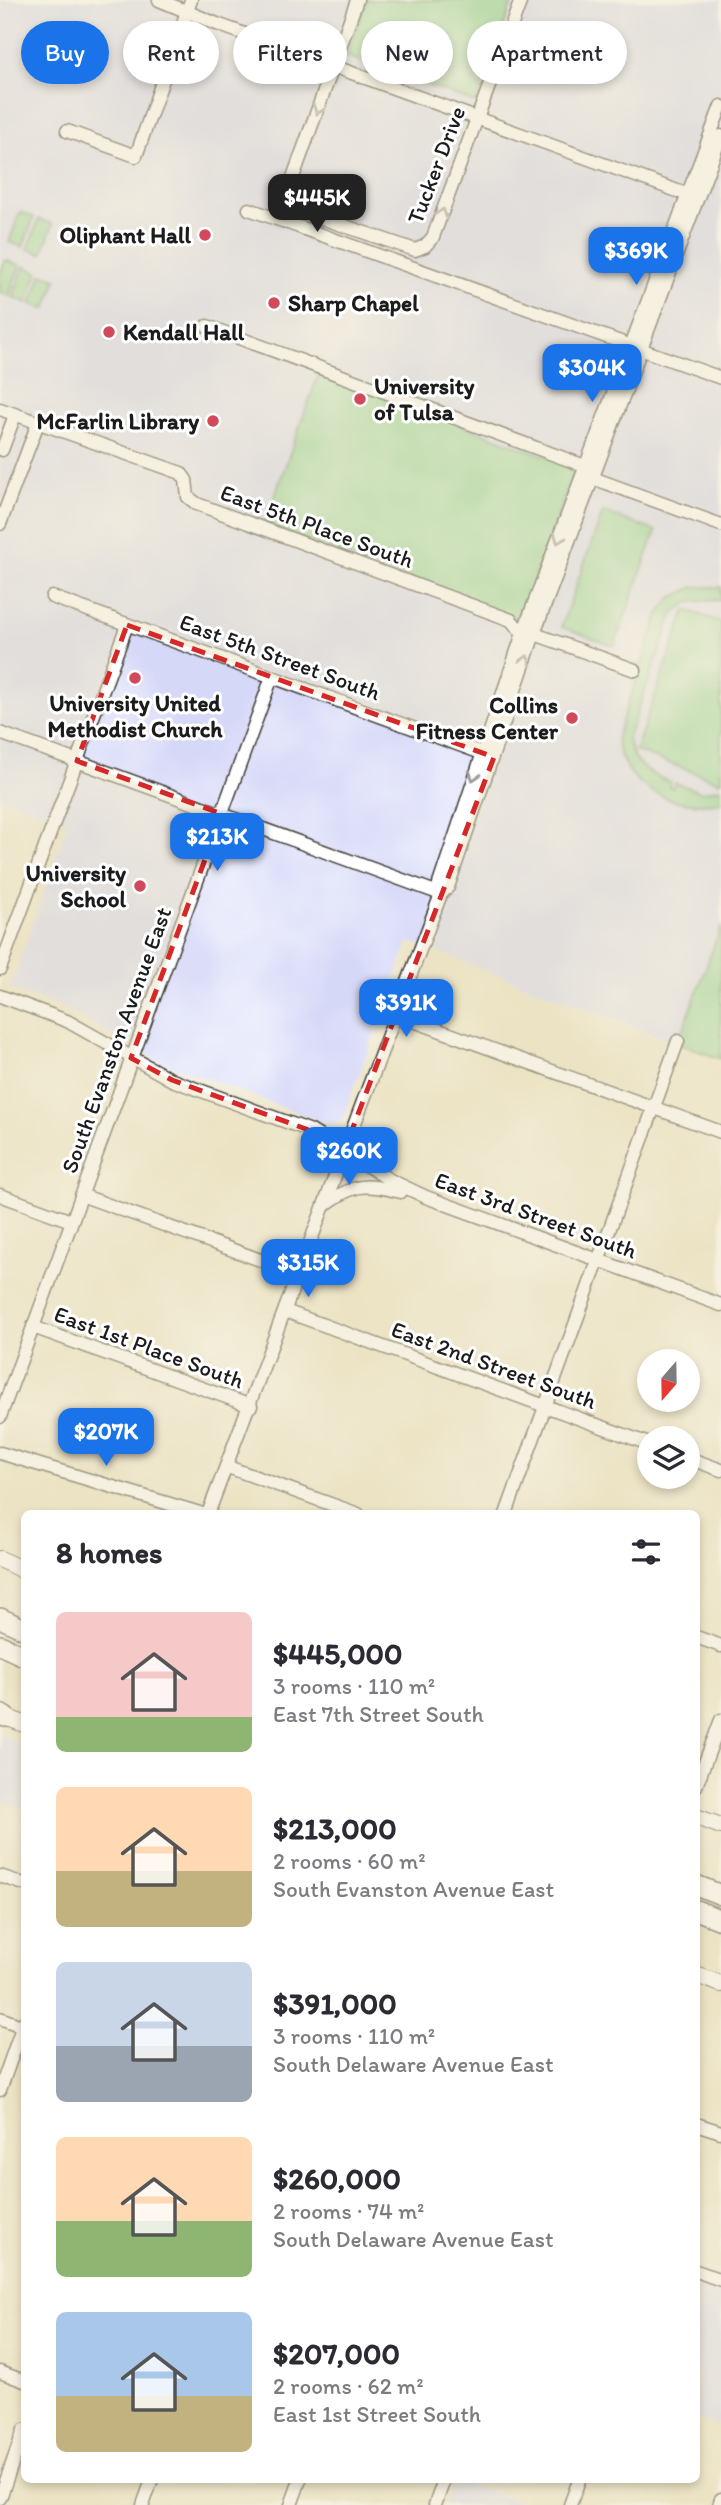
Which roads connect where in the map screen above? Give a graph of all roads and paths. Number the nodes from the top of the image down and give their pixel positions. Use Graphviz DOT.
graph roads {
  1 [pos="159,0"];
  2 [pos="357,0"];
  3 [pos="521,0"];
  4 [pos="189,6"];
  5 [pos="233,24"];
  6 [pos="347,28"];
  7 [pos="347,71"];
  8 [pos="327,84"];
  9 [pos="721,106"];
  10 [pos="477,118"];
  11 [pos="67,131"];
  12 [pos="721,136"];
  13 [pos="693,196"];
  14 [pos="249,209"];
  15 [pos="207,326"];
  16 [pos="637,347"];
  17 [pos="721,378"];
  18 [pos="0,409"];
  19 [pos="15,415"];
  20 [pos="38,422"];
  21 [pos="1,451"];
  22 [pos="24,458"];
  23 [pos="587,473"];
  24 [pos="0,524"];
  25 [pos="721,525"];
  26 [pos="52,597"];
  27 [pos="127,625"];
  28 [pos="529,632"];
  29 [pos="635,670"];
  30 [pos="272,677"];
  31 [pos="0,733"];
  32 [pos="488,755"];
  33 [pos="77,761"];
  34 [pos="222,814"];
  35 [pos="441,894"];
  36 [pos="0,969"];
  37 [pos="0,996"];
  38 [pos="397,1014"];
  39 [pos="678,1041"];
  40 [pos="131,1058"];
  41 [pos="654,1108"];
  42 [pos="721,1132"];
  43 [pos="344,1151"];
  44 [pos="0,1195"];
  45 [pos="81,1195"];
  46 [pos="426,1197"];
  47 [pos="325,1205"];
  48 [pos="71,1221"];
  49 [pos="598,1261"];
  50 [pos="299,1274"];
  51 [pos="721,1305"];
  52 [pos="285,1311"];
  53 [pos="33,1327"];
  54 [pos="251,1406"];
  55 [pos="545,1406"];
  56 [pos="0,1417"];
  57 [pos="637,1440"];
  58 [pos="0,1452"];
  59 [pos="700,1462"];
  60 [pos="228,1466"];
  61 [pos="721,1470"];
  62 [pos="190,1510"];
  63 [pos="210,1510"];
  64 [pos="347,1510"];
  65 [pos="507,1510"];
  66 [pos="0,1559"];
  67 [pos="21,1570"];
  68 [pos="0,1618"];
  69 [pos="21,1628"];
  70 [pos="700,1638"];
  71 [pos="0,1645"];
  72 [pos="721,1646"];
  73 [pos="21,1655"];
  74 [pos="2,1715"];
  75 [pos="721,1720"];
  76 [pos="21,1723"];
  77 [pos="700,1775"];
  78 [pos="700,1818"];
  79 [pos="721,1826"];
  80 [pos="0,1875"];
  81 [pos="21,1883"];
  82 [pos="700,1887"];
  83 [pos="721,1895"];
  84 [pos="700,1912"];
  85 [pos="721,1920"];
  86 [pos="700,1976"];
  87 [pos="721,1984"];
  88 [pos="0,2018"];
  89 [pos="21,2024"];
  90 [pos="21,2033"];
  91 [pos="0,2090"];
  92 [pos="700,2124"];
  93 [pos="721,2132"];
  94 [pos="700,2272"];
  95 [pos="721,2280"];
  96 [pos="0,2372"];
  97 [pos="21,2380"];
  98 [pos="21,2438"];
  99 [pos="151,2483"];
  100 [pos="299,2483"];
  101 [pos="443,2483"];
  102 [pos="578,2483"];
  103 [pos="0,2498"];
  104 [pos="721,2499"];
  105 [pos="144,2505"];
  106 [pos="291,2505"];
  107 [pos="435,2505"];
  108 [pos="570,2505"];
  109 [pos="719,2505"];
  1 -- 4 [label="street"];
  2 -- 6 [label="street, Tucker Drive"];
  3 -- 10 [label="street, Tucker Drive"];
  4 -- 5 [label="street"];
  4 -- 11 [label="street"];
  7 -- 10 [label="street"];
  8 -- 10 [label="street, Tucker Drive, one-way"];
  9 -- 13 [label="street"];
  10 -- 13 [label="street"];
  12 -- 13 [label="street"];
  13 -- 16 [label="street"];
  14 -- 16 [label="street"];
  15 -- 23 [label="street"];
  16 -- 17 [label="street"];
  16 -- 23 [label="street"];
  18 -- 19 [label="street, East 5th Place South"];
  19 -- 20 [label="street, East 5th Place South"];
  19 -- 21 [label="street"];
  20 -- 22 [label="street"];
  20 -- 28 [label="street, East 5th Place South"];
  21 -- 22 [label="street"];
  22 -- 24 [label="street"];
  23 -- 25 [label="street"];
  23 -- 28 [label="street"];
  26 -- 27 [label="street, East 5th Street South"];
  27 -- 30 [label="street, East 5th Street South"];
  27 -- 33 [label="street"];
  28 -- 29 [label="street, East 5th Place South"];
  28 -- 32 [label="street"];
  30 -- 32 [label="street, East 5th Street South"];
  30 -- 34 [label="street, South Evanston Avenue East"];
  31 -- 33 [label="street"];
  32 -- 35 [label="street"];
  33 -- 34 [label="street"];
  33 -- 36 [label="street"];
  34 -- 35 [label="street"];
  34 -- 40 [label="street, South Evanston Avenue East"];
  35 -- 38 [label="street"];
  37 -- 40 [label="street, East 3rd Street South"];
  38 -- 41 [label="street"];
  38 -- 43 [label="street"];
  39 -- 41 [label="street"];
  40 -- 43 [label="street, East 3rd Street South"];
  40 -- 45 [label="street, South Evanston Avenue East"];
  41 -- 42 [label="street"];
  41 -- 49 [label="street"];
  43 -- 46 [label="street, East 3rd Street South"];
  43 -- 47 [label="street"];
  44 -- 48 [label="street"];
  45 -- 48 [label="street, South Evanston Avenue East"];
  45 -- 50 [label="street"];
  46 -- 47 [label="street"];
  46 -- 49 [label="street, East 3rd Street South"];
  47 -- 50 [label="street"];
  48 -- 53 [label="street, South Evanston Avenue East"];
  49 -- 51 [label="street, East 3rd Street South"];
  49 -- 55 [label="street"];
  50 -- 52 [label="street"];
  52 -- 54 [label="street"];
  52 -- 55 [label="street, East 2nd Street South"];
  53 -- 54 [label="street, East 1st Place South"];
  53 -- 56 [label="street, South Evanston Avenue East"];
  54 -- 60 [label="street"];
  55 -- 57 [label="street, East 2nd Street South"];
  55 -- 65 [label="street"];
  58 -- 62 [label="street"];
  59 -- 61 [label="street"];
  60 -- 63 [label="street"];
  60 -- 64 [label="street"];
  66 -- 67 [label="main road"];
  68 -- 69 [label="highway"];
  70 -- 72 [label="street"];
  71 -- 73 [label="highway"];
  74 -- 76 [label="main road"];
  75 -- 77 [label="street"];
  78 -- 79 [label="main road"];
  80 -- 81 [label="street"];
  82 -- 83 [label="highway"];
  84 -- 85 [label="highway"];
  86 -- 87 [label="main road"];
  88 -- 89 [label="street"];
  90 -- 91 [label="street"];
  92 -- 93 [label="street"];
  94 -- 95 [label="street"];
  96 -- 97 [label="street"];
  98 -- 103 [label="street"];
  99 -- 105 [label="street"];
  100 -- 106 [label="street"];
  101 -- 107 [label="street"];
  102 -- 108 [label="street"];
  104 -- 109 [label="street"];
}
